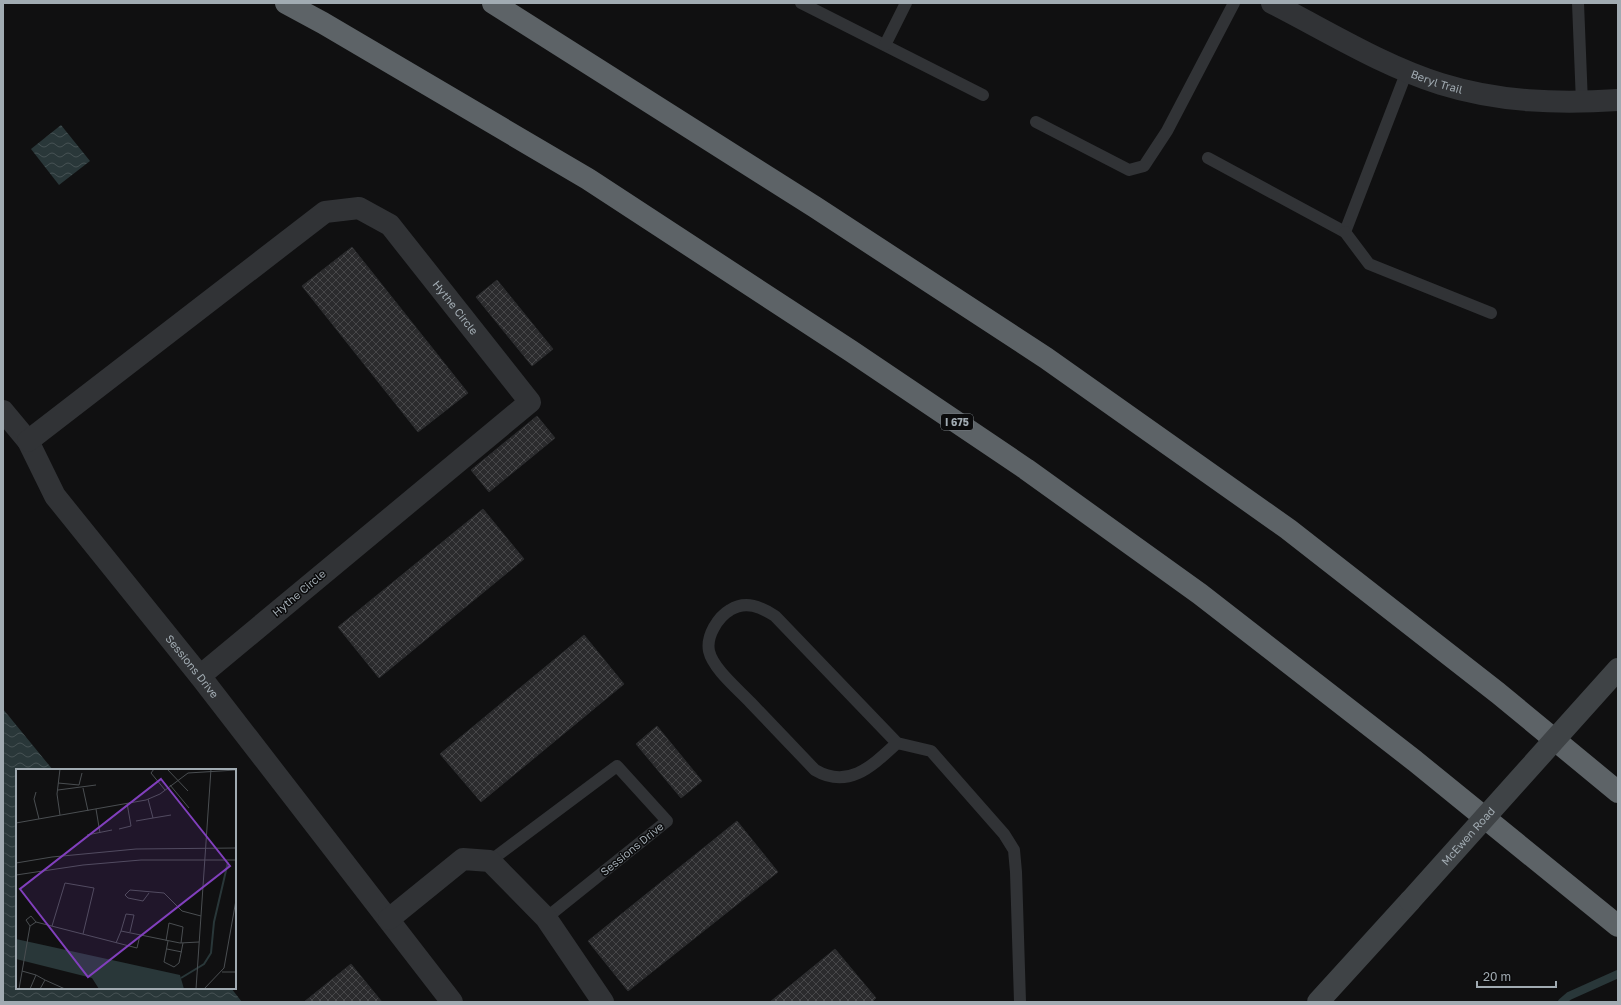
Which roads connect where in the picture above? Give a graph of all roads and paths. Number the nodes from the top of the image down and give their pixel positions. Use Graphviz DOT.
graph roads {
  1 [pos="286,3"];
  2 [pos="492,3"];
  3 [pos="801,3"];
  4 [pos="906,3"];
  5 [pos="1234,3"];
  6 [pos="1272,3"];
  7 [pos="1578,3"];
  8 [pos="885,45"];
  9 [pos="1407,72"];
  10 [pos="983,95"];
  11 [pos="1618,100"];
  12 [pos="1582,102"];
  13 [pos="1036,122"];
  14 [pos="1208,158"];
  15 [pos="1345,232"];
  16 [pos="1491,313"];
  17 [pos="3,411"];
  18 [pos="28,440"];
  19 [pos="1618,670"];
  20 [pos="200,676"];
  21 [pos="897,743"];
  22 [pos="1618,792"];
  23 [pos="490,861"];
  24 [pos="546,918"];
  25 [pos="388,919"];
  26 [pos="1618,926"];
  27 [pos="595,999"];
  28 [pos="452,1002"];
  29 [pos="1020,1002"];
  30 [pos="1318,1002"];
  1 -- 26 [label="highway, I 675"];
  2 -- 22 [label="highway"];
  3 -- 8 [label="lane"];
  4 -- 8 [label="lane"];
  5 -- 13 [label="lane"];
  6 -- 9 [label="street, Beryl Trail"];
  7 -- 12 [label="lane"];
  8 -- 10 [label="lane"];
  9 -- 12 [label="street, Beryl Trail"];
  9 -- 15 [label="lane"];
  11 -- 12 [label="street, Beryl Trail"];
  14 -- 15 [label="lane"];
  15 -- 16 [label="lane"];
  17 -- 18 [label="street, Sessions Drive"];
  18 -- 20 [label="street, Sessions Drive"];
  18 -- 20 [label="street, Hythe Circle"];
  19 -- 30 [label="street, McEwen Road, bridge"];
  20 -- 25 [label="street, Sessions Drive"];
  21 -- 21 [label="lane"];
  21 -- 29 [label="lane"];
  23 -- 24 [label="street"];
  23 -- 24 [label="lane, Sessions Drive"];
  23 -- 25 [label="street"];
  24 -- 27 [label="street"];
  25 -- 28 [label="street, Sessions Drive"];
}
